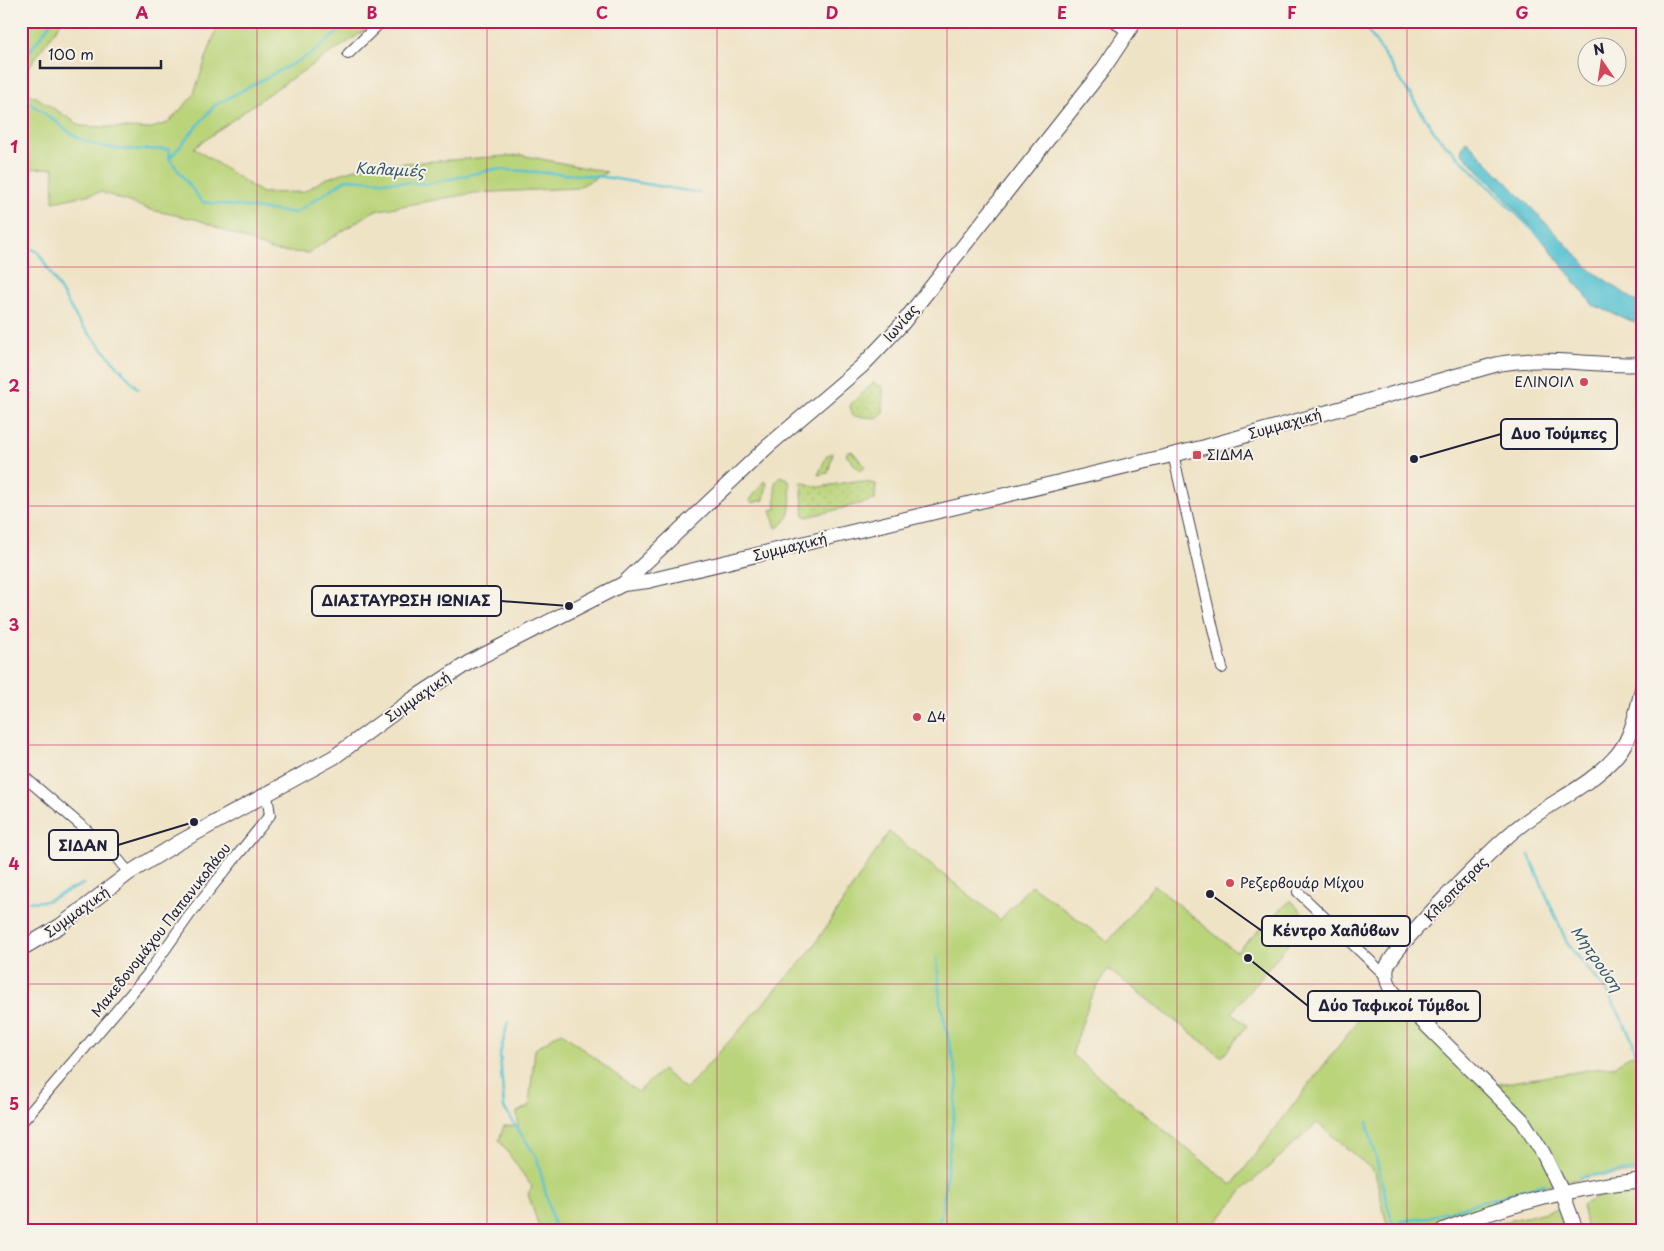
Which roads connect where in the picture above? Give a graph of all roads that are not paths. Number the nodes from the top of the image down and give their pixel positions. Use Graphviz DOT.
graph roads {
  1 [pos="382,21"];
  2 [pos="1112,21"];
  3 [pos="1132,26"];
  4 [pos="348,54"];
  5 [pos="1643,364"];
  6 [pos="1173,454"];
  7 [pos="643,566"];
  8 [pos="648,581"];
  9 [pos="623,584"];
  10 [pos="1222,668"];
  11 [pos="1643,685"];
  12 [pos="21,774"];
  13 [pos="267,795"];
  14 [pos="129,873"];
  15 [pos="1298,892"];
  16 [pos="21,949"];
  17 [pos="1387,977"];
  18 [pos="21,1123"];
  19 [pos="1643,1180"];
  20 [pos="1562,1192"];
  21 [pos="1444,1230"];
  22 [pos="1576,1230"];
  1 -- 4 [label="street"];
  2 -- 3 [label="street"];
  3 -- 7 [label="street, Ιωνίας"];
  5 -- 6 [label="street, Συμμαχική"];
  6 -- 8 [label="street, Συμμαχική"];
  6 -- 10 [label="street"];
  7 -- 8 [label="street"];
  7 -- 9 [label="street, Ιωνίας"];
  8 -- 9 [label="street, Συμμαχική"];
  9 -- 13 [label="street, Συμμαχική"];
  11 -- 17 [label="street, Κλεοπάτρας"];
  12 -- 14 [label="street"];
  13 -- 14 [label="street, Συμμαχική"];
  13 -- 18 [label="street, Μακεδονομάχου Παπανικολάου"];
  14 -- 16 [label="street, Συμμαχική"];
  15 -- 17 [label="street"];
  17 -- 20 [label="street"];
  19 -- 20 [label="street"];
  20 -- 21 [label="street"];
  20 -- 22 [label="street"];
}
